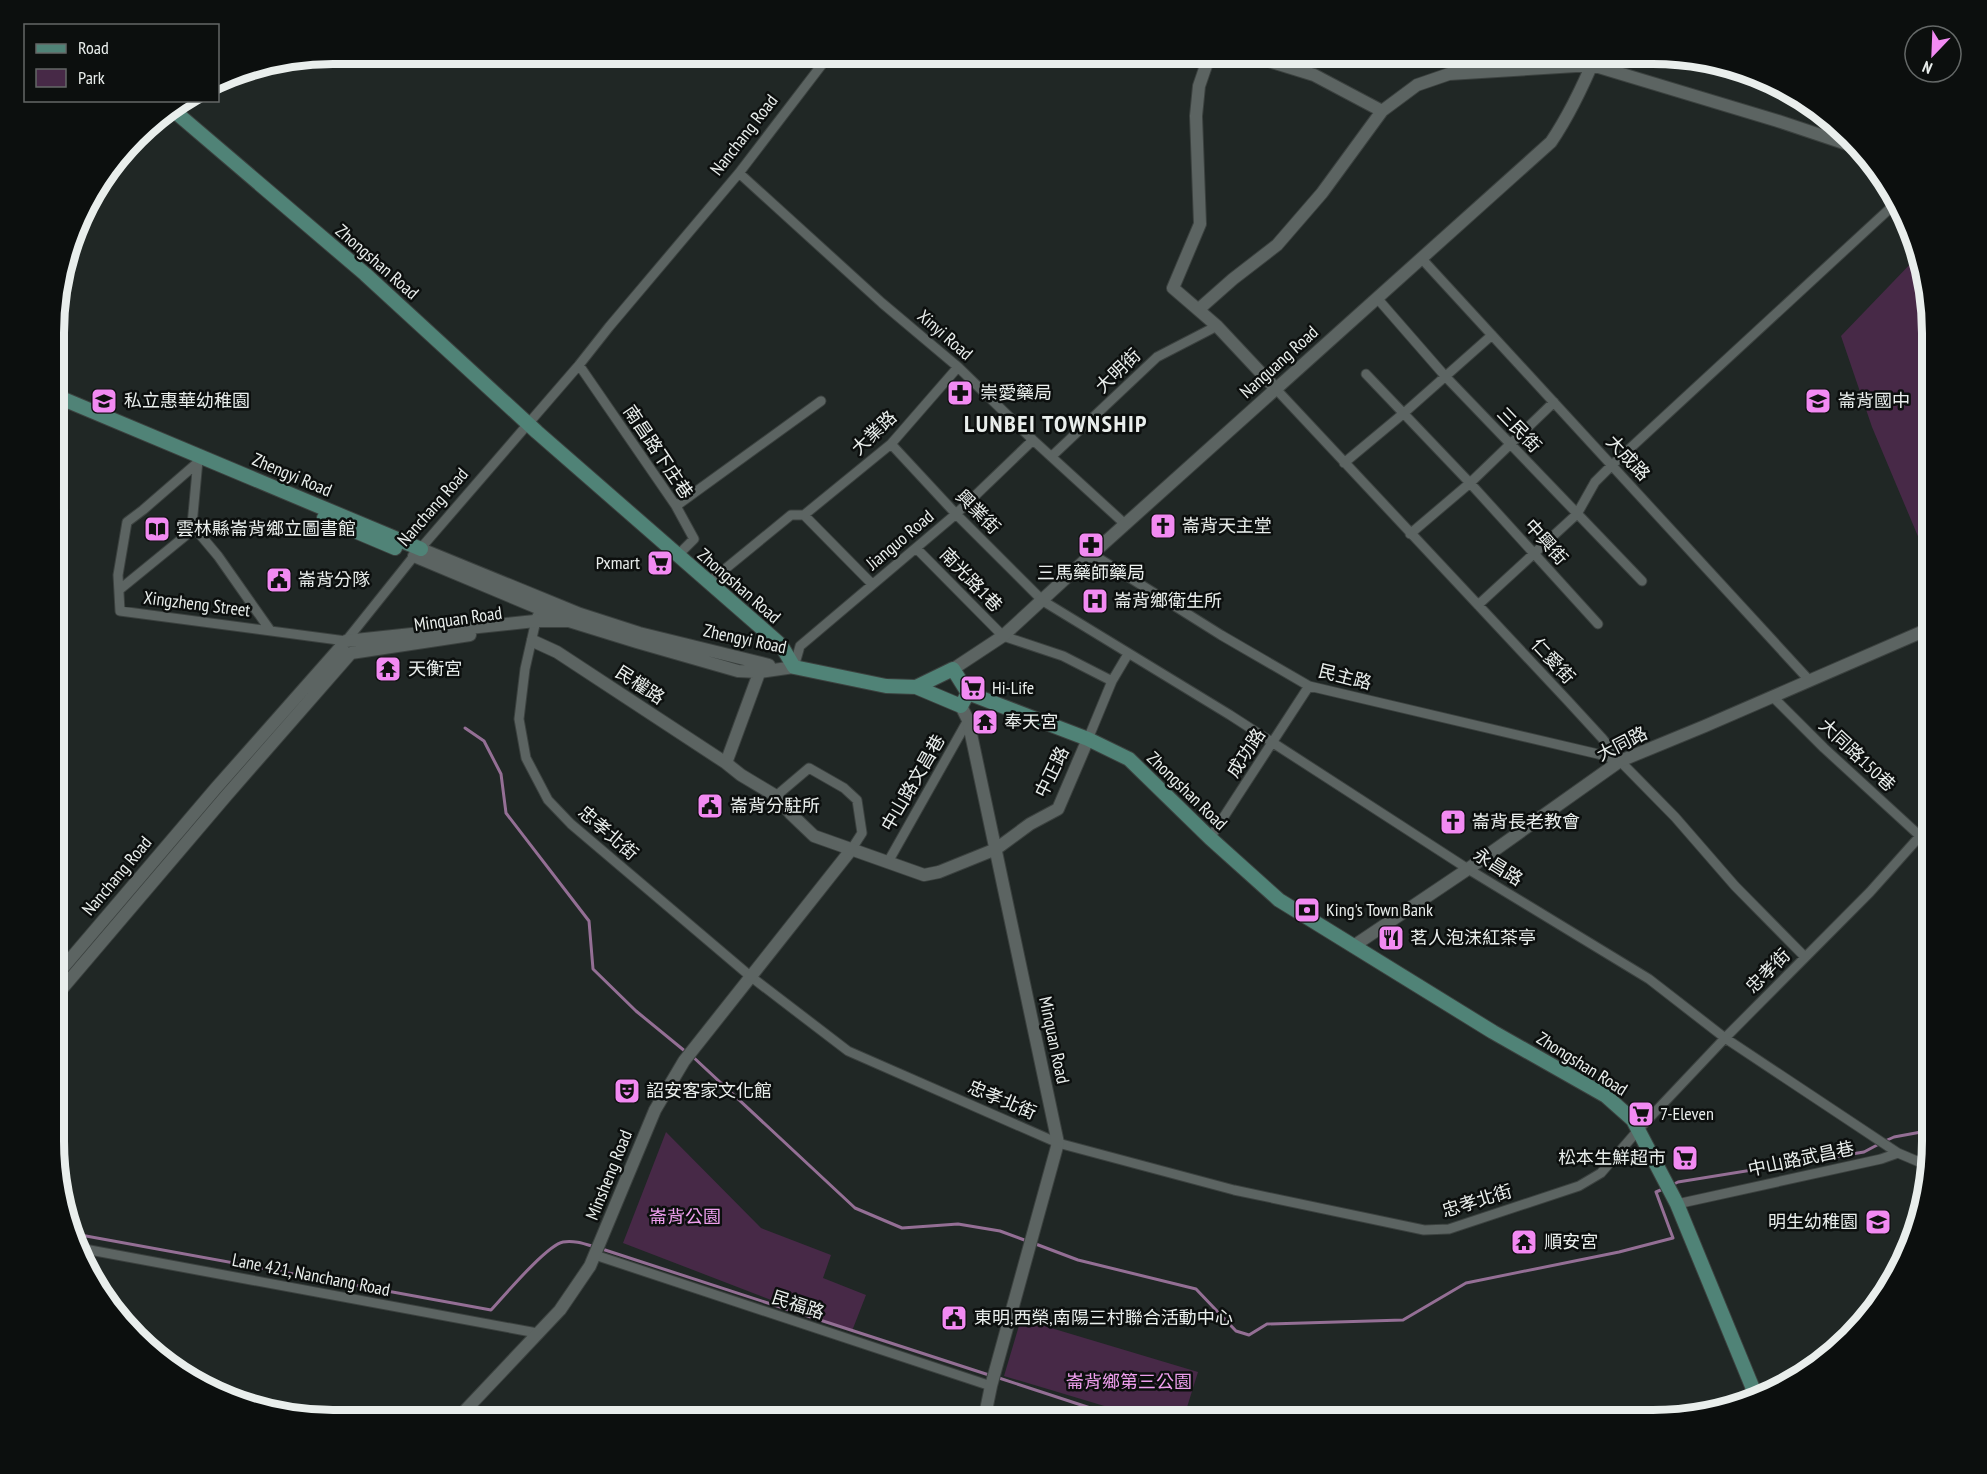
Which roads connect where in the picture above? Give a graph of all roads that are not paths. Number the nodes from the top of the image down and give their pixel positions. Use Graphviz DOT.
graph roads {
  1 [pos="822,64"];
  2 [pos="1207,64"];
  3 [pos="1278,64"];
  4 [pos="1553,64"];
  5 [pos="1592,64"];
  6 [pos="1606,64"];
  7 [pos="1382,111"];
  8 [pos="178,114"];
  9 [pos="1844,143"];
  10 [pos="739,173"];
  11 [pos="1891,208"];
  12 [pos="1422,259"];
  13 [pos="1377,298"];
  14 [pos="1199,309"];
  15 [pos="1217,326"];
  16 [pos="1492,335"];
  17 [pos="579,365"];
  18 [pos="958,367"];
  19 [pos="1366,374"];
  20 [pos="1445,376"];
  21 [pos="1276,389"];
  22 [pos="64,400"];
  23 [pos="821,401"];
  24 [pos="1554,402"];
  25 [pos="64,409"];
  26 [pos="1404,413"];
  27 [pos="529,425"];
  28 [pos="1033,440"];
  29 [pos="891,444"];
  30 [pos="1510,444"];
  31 [pos="1052,456"];
  32 [pos="198,460"];
  33 [pos="1344,463"];
  34 [pos="1612,465"];
  35 [pos="1470,483"];
  36 [pos="676,506"];
  37 [pos="956,514"];
  38 [pos="1577,514"];
  39 [pos="804,515"];
  40 [pos="1126,525"];
  41 [pos="195,528"];
  42 [pos="1410,534"];
  43 [pos="916,548"];
  44 [pos="418,552"];
  45 [pos="1534,553"];
  46 [pos="1092,554"];
  47 [pos="676,556"];
  48 [pos="1642,581"];
  49 [pos="708,583"];
  50 [pos="872,584"];
  51 [pos="119,590"];
  52 [pos="1043,601"];
  53 [pos="542,604"];
  54 [pos="1478,604"];
  55 [pos="574,618"];
  56 [pos="535,621"];
  57 [pos="1598,624"];
  58 [pos="270,630"];
  59 [pos="1922,632"];
  60 [pos="1003,636"];
  61 [pos="533,641"];
  62 [pos="349,647"];
  63 [pos="1128,654"];
  64 [pos="794,667"];
  65 [pos="761,668"];
  66 [pos="953,669"];
  67 [pos="1809,680"];
  68 [pos="1113,681"];
  69 [pos="1309,686"];
  70 [pos="916,687"];
  71 [pos="968,693"];
  72 [pos="1772,696"];
  73 [pos="962,706"];
  74 [pos="968,720"];
  75 [pos="1602,738"];
  76 [pos="1088,739"];
  77 [pos="1273,742"];
  78 [pos="1598,754"];
  79 [pos="1620,761"];
  80 [pos="726,763"];
  81 [pos="776,796"];
  82 [pos="1920,836"];
  83 [pos="1210,838"];
  84 [pos="996,849"];
  85 [pos="851,850"];
  86 [pos="888,862"];
  87 [pos="1468,869"];
  88 [pos="1355,945"];
  89 [pos="1804,957"];
  90 [pos="64,966"];
  91 [pos="750,976"];
  92 [pos="64,986"];
  93 [pos="1725,1038"];
  94 [pos="1639,1129"];
  95 [pos="1058,1143"];
  96 [pos="1898,1153"];
  97 [pos="1921,1163"];
  98 [pos="1677,1204"];
  99 [pos="88,1250"];
  100 [pos="595,1255"];
  101 [pos="537,1333"];
  102 [pos="991,1386"];
  103 [pos="1754,1390"];
  104 [pos="465,1410"];
  105 [pos="986,1410"];
  1 -- 10 [label="street, Nanchang Road"];
  2 -- 14 [label="street"];
  3 -- 7 [label="street"];
  4 -- 7 [label="street"];
  5 -- 12 [label="street, Nanguang Road"];
  6 -- 9 [label="street"];
  7 -- 14 [label="street"];
  8 -- 27 [label="main road, Zhongshan Road"];
  10 -- 17 [label="street, Nanchang Road"];
  10 -- 18 [label="street, Xinyi Road"];
  11 -- 34 [label="street"];
  12 -- 13 [label="street, Nanguang Road"];
  12 -- 16 [label="street, 大成路"];
  13 -- 20 [label="street, 三民街"];
  13 -- 21 [label="street, Nanguang Road"];
  14 -- 15 [label="street"];
  15 -- 21 [label="street"];
  15 -- 31 [label="street, 大明街"];
  16 -- 20 [label="street"];
  16 -- 24 [label="street, 大成路"];
  17 -- 27 [label="street, Nanchang Road"];
  17 -- 36 [label="street, 南昌路下庄巷"];
  18 -- 28 [label="street, Xinyi Road"];
  18 -- 29 [label="street, 大業路"];
  19 -- 26 [label="street"];
  20 -- 26 [label="street"];
  20 -- 30 [label="street, 三民街"];
  21 -- 33 [label="street, 仁愛街"];
  21 -- 40 [label="street, Nanguang Road"];
  22 -- 32 [label="main road, Zhengyi Road"];
  23 -- 36 [label="street"];
  24 -- 30 [label="street"];
  24 -- 34 [label="street, 大成路"];
  25 -- 32 [label="main road, Zhengyi Road"];
  26 -- 33 [label="street"];
  26 -- 35 [label="street"];
  27 -- 44 [label="street, Nanchang Road"];
  27 -- 47 [label="main road, Zhongshan Road"];
  28 -- 31 [label="street, Xinyi Road"];
  28 -- 37 [label="street, Jianguo Road"];
  29 -- 37 [label="street, 興業街"];
  29 -- 39 [label="street, 大業路"];
  30 -- 35 [label="street"];
  30 -- 38 [label="street, 三民街"];
  31 -- 40 [label="street, Xinyi Road"];
  32 -- 41 [label="street"];
  32 -- 44 [label="main road, Zhengyi Road"];
  32 -- 51 [label="street, Xingzheng Street"];
  33 -- 42 [label="street, 仁愛街"];
  34 -- 38 [label="street"];
  34 -- 67 [label="street, 大成路"];
  35 -- 42 [label="street"];
  35 -- 45 [label="street, 中興街"];
  36 -- 47 [label="street, 南昌路下庄巷"];
  37 -- 43 [label="street, Jianguo Road"];
  37 -- 52 [label="street, 興業街"];
  38 -- 45 [label="street"];
  38 -- 48 [label="street, 三民街"];
  39 -- 49 [label="street, 大業路"];
  39 -- 50 [label="street"];
  40 -- 46 [label="street, Nanguang Road"];
  41 -- 51 [label="street"];
  41 -- 58 [label="street, Xingzheng Street"];
  42 -- 54 [label="street, 仁愛街"];
  43 -- 50 [label="street, Jianguo Road"];
  43 -- 60 [label="street, 南光路1巷"];
  44 -- 53 [label="street, Zhengyi Road"];
  44 -- 62 [label="street, Nanchang Road"];
  45 -- 54 [label="street"];
  45 -- 57 [label="street, 中興街"];
  46 -- 52 [label="street, Nanguang Road"];
  46 -- 69 [label="street, 民主路"];
  47 -- 49 [label="main road, Zhongshan Road"];
  49 -- 64 [label="main road, Zhongshan Road"];
  50 -- 64 [label="street, Jianguo Road"];
  51 -- 58 [label="street, Xingzheng Street"];
  52 -- 60 [label="street, Nanguang Road"];
  52 -- 63 [label="street, 永昌路"];
  53 -- 55 [label="street, Zhengyi Road"];
  53 -- 56 [label="street, 忠孝北街"];
  54 -- 75 [label="street, 仁愛街"];
  55 -- 56 [label="street, Minquan Road"];
  55 -- 65 [label="street, Zhengyi Road"];
  56 -- 61 [label="street, 忠孝北街"];
  56 -- 62 [label="street, Minquan Road"];
  58 -- 62 [label="street, Xingzheng Street"];
  59 -- 67 [label="street, 大同路"];
  60 -- 66 [label="street, Nanguang Road"];
  60 -- 68 [label="street"];
  61 -- 80 [label="street, 民權路"];
  61 -- 91 [label="street, 忠孝北街"];
  62 -- 90 [label="street, Nanchang Road"];
  62 -- 92 [label="street, Nanchang Road"];
  63 -- 68 [label="street, 中正路"];
  63 -- 77 [label="street, 永昌路"];
  64 -- 65 [label="street, Zhengyi Road"];
  64 -- 70 [label="main road"];
  65 -- 80 [label="street"];
  66 -- 70 [label="main road"];
  66 -- 71 [label="main road"];
  67 -- 72 [label="street, 大同路"];
  68 -- 76 [label="street, 中正路"];
  69 -- 77 [label="street, 成功路"];
  69 -- 78 [label="street, 民主路"];
  70 -- 73 [label="main road"];
  71 -- 73 [label="main road"];
  71 -- 76 [label="main road, Zhongshan Road"];
  72 -- 79 [label="street, 大同路"];
  72 -- 82 [label="street, 大同路150巷"];
  73 -- 74 [label="street, Minquan Road"];
  74 -- 84 [label="street, Minquan Road"];
  74 -- 86 [label="street, 中山路文昌巷"];
  75 -- 78 [label="street"];
  75 -- 79 [label="street, 仁愛街"];
  76 -- 83 [label="main road, Zhongshan Road"];
  76 -- 84 [label="street, 中正路"];
  77 -- 83 [label="street, 成功路"];
  77 -- 87 [label="street, 永昌路"];
  78 -- 79 [label="street, 民主路"];
  79 -- 87 [label="street, 大同路"];
  79 -- 89 [label="street, 仁愛街"];
  80 -- 81 [label="street, 民權路"];
  81 -- 85 [label="street, 民權路"];
  81 -- 85 [label="street"];
  82 -- 89 [label="street, 忠孝街"];
  83 -- 88 [label="main road, Zhongshan Road"];
  84 -- 86 [label="street"];
  84 -- 95 [label="street, Minquan Road"];
  85 -- 86 [label="street"];
  85 -- 91 [label="street, Minsheng Road"];
  87 -- 88 [label="street, 大同路"];
  87 -- 93 [label="street, 永昌路"];
  88 -- 94 [label="main road, Zhongshan Road"];
  89 -- 93 [label="street, 忠孝街"];
  91 -- 95 [label="street, 忠孝北街"];
  91 -- 100 [label="street, Minsheng Road"];
  93 -- 94 [label="street, 忠孝街"];
  93 -- 96 [label="street, 永昌路"];
  94 -- 95 [label="street, 忠孝北街"];
  94 -- 98 [label="main road, Zhongshan Road"];
  95 -- 102 [label="street, Minquan Road"];
  96 -- 97 [label="street"];
  96 -- 98 [label="street, 中山路武昌巷"];
  98 -- 103 [label="main road, Zhongshan Road"];
  99 -- 101 [label="street, Lane 421, Nanchang Road"];
  100 -- 101 [label="street, Minsheng Road"];
  100 -- 102 [label="street, 民福路"];
  101 -- 104 [label="street, Minsheng Road"];
  102 -- 105 [label="street, Minquan Road"];
}
